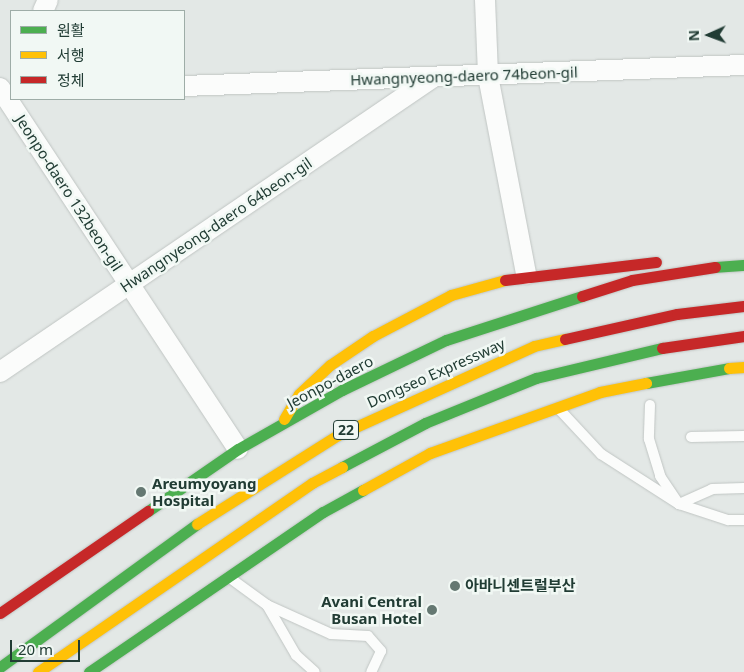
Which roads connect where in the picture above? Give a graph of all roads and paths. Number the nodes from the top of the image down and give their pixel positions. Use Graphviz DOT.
graph roads {
  1 [pos="485,0"];
  2 [pos="744,65"];
  3 [pos="488,76"];
  4 [pos="432,78"];
  5 [pos="185,86"];
  6 [pos="13,100"];
  7 [pos="744,265"];
  8 [pos="714,267"];
  9 [pos="526,274"];
  10 [pos="129,284"];
  11 [pos="744,306"];
  12 [pos="744,336"];
  13 [pos="744,367"];
  14 [pos="0,372"];
  15 [pos="555,405"];
  16 [pos="650,405"];
  17 [pos="280,425"];
  18 [pos="744,436"];
  19 [pos="691,437"];
  20 [pos="238,449"];
  21 [pos="744,488"];
  22 [pos="679,504"];
  23 [pos="744,520"];
  24 [pos="228,576"];
  25 [pos="45,582"];
  26 [pos="0,603"];
  27 [pos="267,605"];
  28 [pos="0,613"];
  29 [pos="0,667"];
  30 [pos="38,672"];
  31 [pos="89,672"];
  32 [pos="315,672"];
  33 [pos="371,672"];
  1 -- 3 [label="street"];
  2 -- 3 [label="street, Hwangnyeong-daero 74beon-gil"];
  3 -- 4 [label="street, Hwangnyeong-daero 74beon-gil"];
  3 -- 9 [label="street"];
  4 -- 5 [label="street, Hwangnyeong-daero 74beon-gil"];
  4 -- 10 [label="street, Hwangnyeong-daero 64beon-gil"];
  6 -- 10 [label="street, Jeonpo-daero 132beon-gil"];
  7 -- 8 [label="main road"];
  8 -- 9 [label="main road"];
  8 -- 17 [label="main road, Jeonpo-daero"];
  9 -- 17 [label="main road"];
  10 -- 14 [label="street, Hwangnyeong-daero 64beon-gil"];
  10 -- 20 [label="street, Jeonpo-daero 132beon-gil"];
  11 -- 29 [label="main road, Dongseo Expressway / 22, bridge"];
  12 -- 30 [label="main road, 22"];
  13 -- 15 [label="main road"];
  15 -- 22 [label="lane"];
  15 -- 24 [label="main road"];
  16 -- 22 [label="lane"];
  17 -- 20 [label="main road, Jeonpo-daero"];
  18 -- 19 [label="lane"];
  20 -- 25 [label="main road, Jeonpo-daero"];
  21 -- 22 [label="lane"];
  22 -- 23 [label="lane"];
  24 -- 27 [label="lane"];
  24 -- 31 [label="main road"];
  25 -- 26 [label="main road"];
  25 -- 28 [label="main road, Jeonpo-daero"];
  27 -- 32 [label="lane"];
  27 -- 33 [label="lane"];
}
